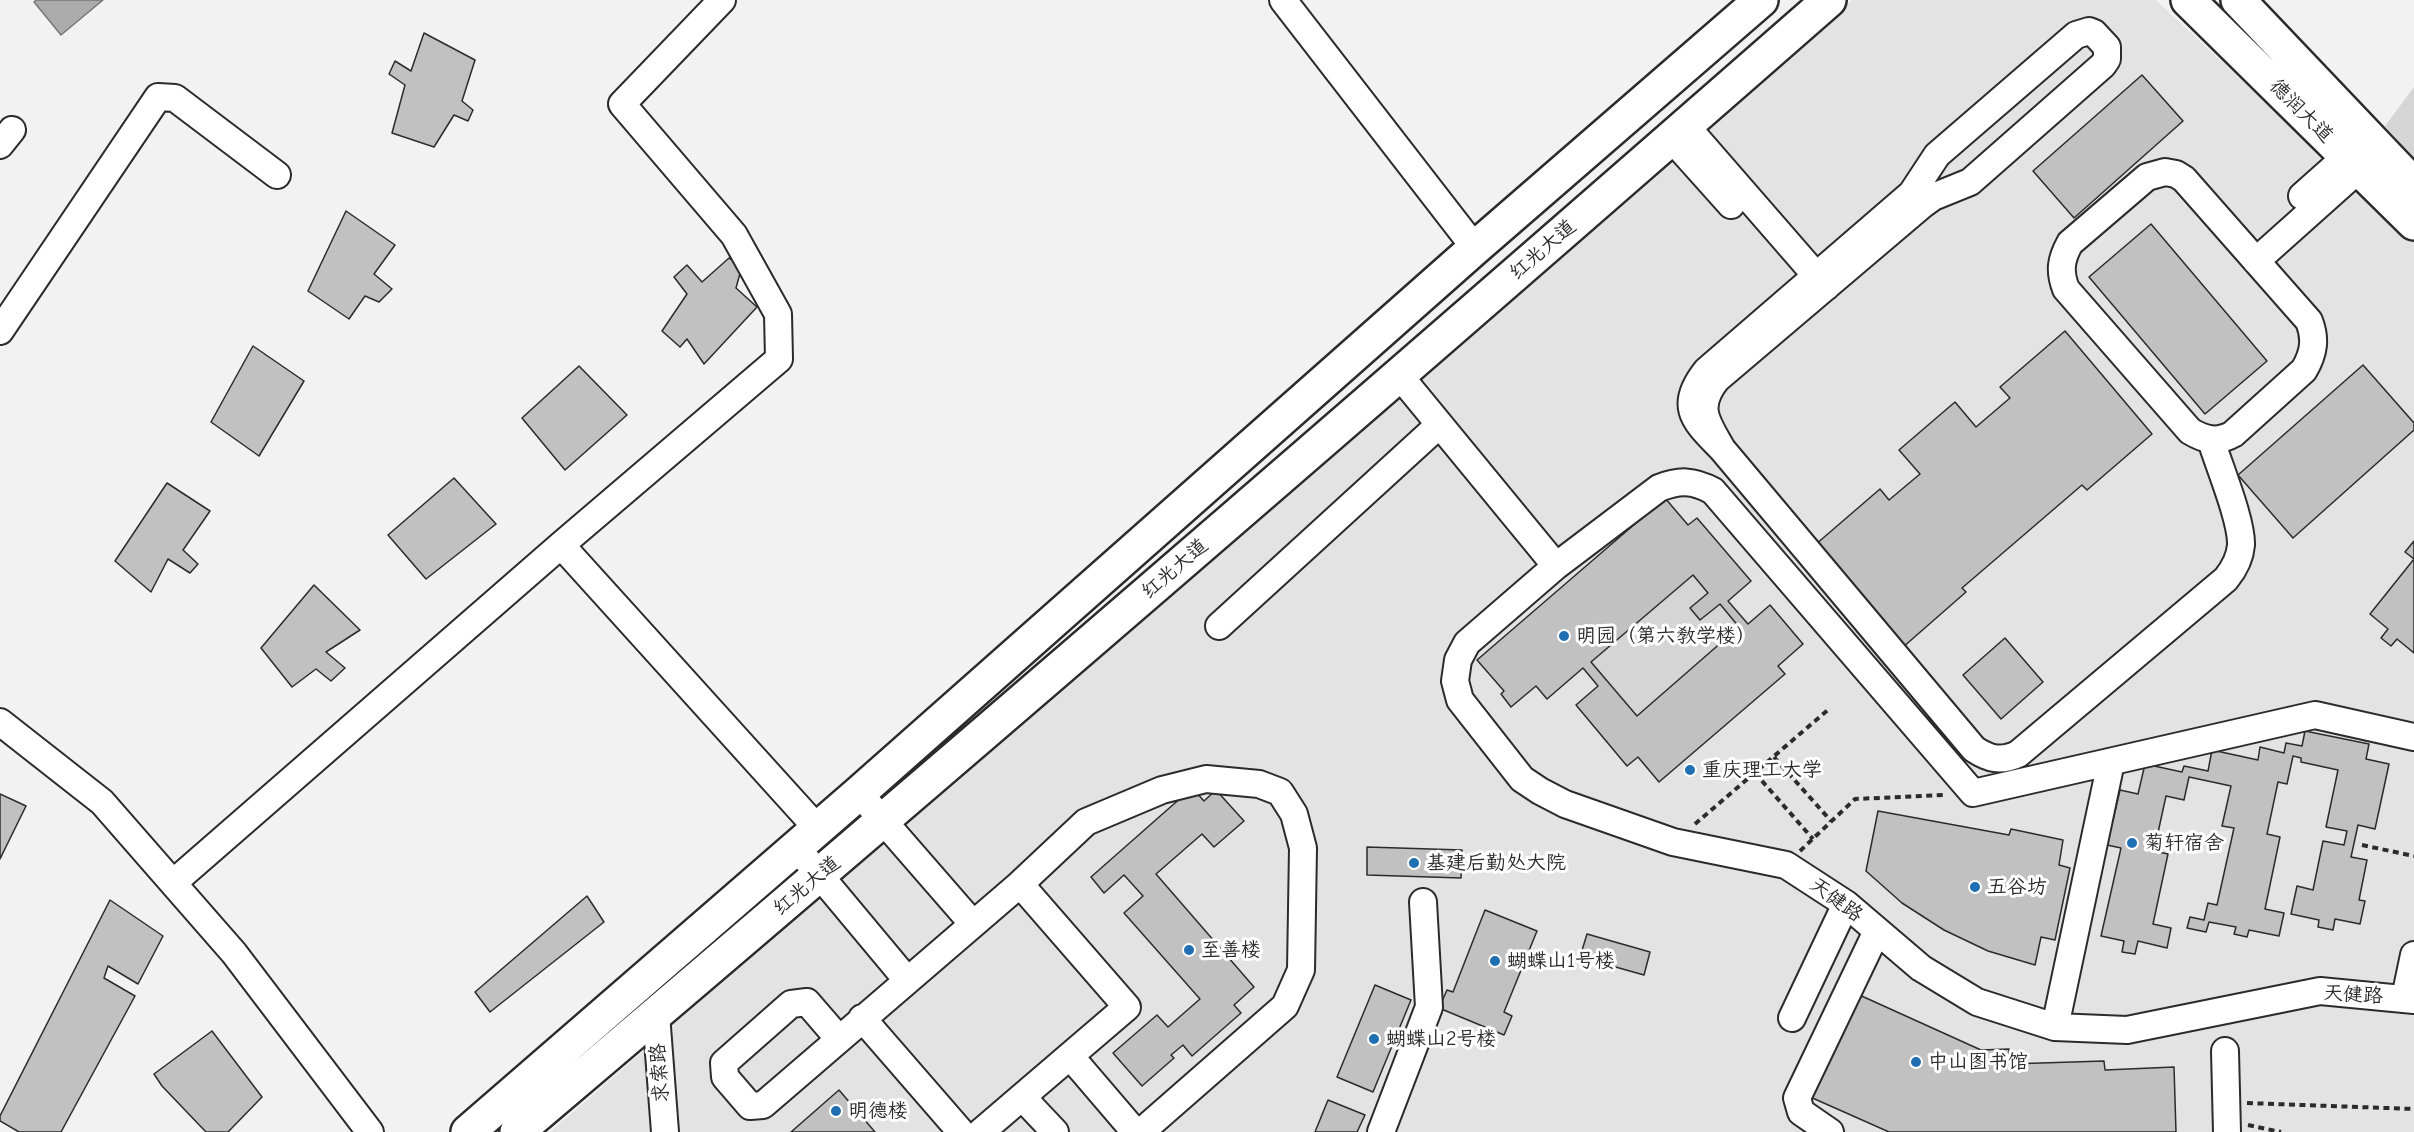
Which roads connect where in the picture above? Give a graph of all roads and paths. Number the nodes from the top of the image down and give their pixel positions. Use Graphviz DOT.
graph roads {
  1 [pos="722,0"];
  2 [pos="1283,0"];
  3 [pos="1761,0"];
  4 [pos="1829,0"];
  5 [pos="2188,0"];
  6 [pos="2238,0"];
  7 [pos="1678,132"];
  8 [pos="2353,163"];
  9 [pos="277,175"];
  10 [pos="2414,185"];
  11 [pos="2414,223"];
  12 [pos="1475,248"];
  13 [pos="2250,254"];
  14 [pos="1815,286"];
  15 [pos="0,331"];
  16 [pos="1399,375"];
  17 [pos="1439,425"];
  18 [pos="2211,440"];
  19 [pos="561,545"];
  20 [pos="1556,566"];
  21 [pos="1219,626"];
  22 [pos="1829,709"];
  23 [pos="0,722"];
  24 [pos="2414,737"];
  25 [pos="1774,757"];
  26 [pos="2111,762"];
  27 [pos="1755,773"];
  28 [pos="859,793"];
  29 [pos="1973,793"];
  30 [pos="884,820"];
  31 [pos="1831,821"];
  32 [pos="807,838"];
  33 [pos="1813,839"];
  34 [pos="1673,842"];
  35 [pos="2362,845"];
  36 [pos="2414,856"];
  37 [pos="1786,865"];
  38 [pos="820,875"];
  39 [pos="173,883"];
  40 [pos="1020,884"];
  41 [pos="1423,902"];
  42 [pos="1846,904"];
  43 [pos="973,924"];
  44 [pos="1877,931"];
  45 [pos="2414,956"];
  46 [pos="907,980"];
  47 [pos="2409,999"];
  48 [pos="656,1014"];
  49 [pos="862,1018"];
  50 [pos="1792,1018"];
  51 [pos="2055,1027"];
  52 [pos="839,1039"];
  53 [pos="2225,1051"];
  54 [pos="1070,1056"];
  55 [pos="1022,1097"];
  56 [pos="2414,1109"];
  57 [pos="2226,1118"];
  58 [pos="370,1132"];
  59 [pos="468,1132"];
  60 [pos="517,1132"];
  61 [pos="664,1132"];
  62 [pos="962,1132"];
  63 [pos="981,1132"];
  64 [pos="1055,1132"];
  65 [pos="1135,1132"];
  66 [pos="1141,1132"];
  67 [pos="1381,1132"];
  68 [pos="1830,1132"];
  69 [pos="2281,1132"];
  1 -- 19 [label="street"];
  2 -- 12 [label="street"];
  3 -- 12 [label="main road, 红光大道"];
  4 -- 7 [label="main road, 红光大道"];
  5 -- 8 [label="main road, 德润大道"];
  6 -- 10 [label="main road, 德润大道"];
  7 -- 14 [label="street"];
  7 -- 16 [label="main road, 红光大道"];
  8 -- 11 [label="main road, 德润大道"];
  8 -- 13 [label="street"];
  9 -- 15 [label="street"];
  12 -- 28 [label="main road, 红光大道"];
  13 -- 18 [label="street"];
  13 -- 18 [label="street"];
  14 -- 14 [label="street"];
  14 -- 18 [label="street"];
  16 -- 17 [label="street"];
  16 -- 30 [label="main road, 红光大道"];
  17 -- 20 [label="street"];
  17 -- 21 [label="street"];
  19 -- 32 [label="street"];
  19 -- 39 [label="street"];
  20 -- 29 [label="street, 天健路"];
  20 -- 34 [label="street, 天健路"];
  22 -- 25 [label="path"];
  23 -- 39 [label="street"];
  24 -- 26 [label="street"];
  25 -- 27 [label="path"];
  25 -- 31 [label="path"];
  26 -- 29 [label="street"];
  26 -- 51 [label="street"];
  27 -- 33 [label="path"];
  27 -- 34 [label="path"];
  28 -- 30 [label="street"];
  28 -- 32 [label="main road, 红光大道"];
  29 -- 31 [label="path"];
  30 -- 38 [label="main road, 红光大道"];
  30 -- 43 [label="street"];
  31 -- 33 [label="path"];
  32 -- 38 [label="street"];
  32 -- 59 [label="main road, 红光大道"];
  33 -- 37 [label="path"];
  34 -- 37 [label="street, 天健路"];
  35 -- 36 [label="path"];
  37 -- 42 [label="street, 天健路"];
  38 -- 46 [label="street"];
  38 -- 48 [label="main road, 红光大道"];
  39 -- 58 [label="street"];
  40 -- 43 [label="street"];
  40 -- 54 [label="street"];
  40 -- 66 [label="street"];
  41 -- 67 [label="street"];
  42 -- 44 [label="street, 天健路"];
  42 -- 50 [label="street"];
  43 -- 46 [label="street"];
  44 -- 51 [label="street, 天健路"];
  44 -- 68 [label="street"];
  45 -- 47 [label="street"];
  46 -- 49 [label="street"];
  47 -- 51 [label="street, 天健路"];
  48 -- 60 [label="main road, 红光大道"];
  48 -- 61 [label="street, 求索路"];
  49 -- 52 [label="street"];
  49 -- 62 [label="street"];
  53 -- 57 [label="street"];
  54 -- 55 [label="street"];
  54 -- 65 [label="street"];
  55 -- 63 [label="street"];
  55 -- 64 [label="street"];
  56 -- 57 [label="path"];
  57 -- 69 [label="path"];
}
